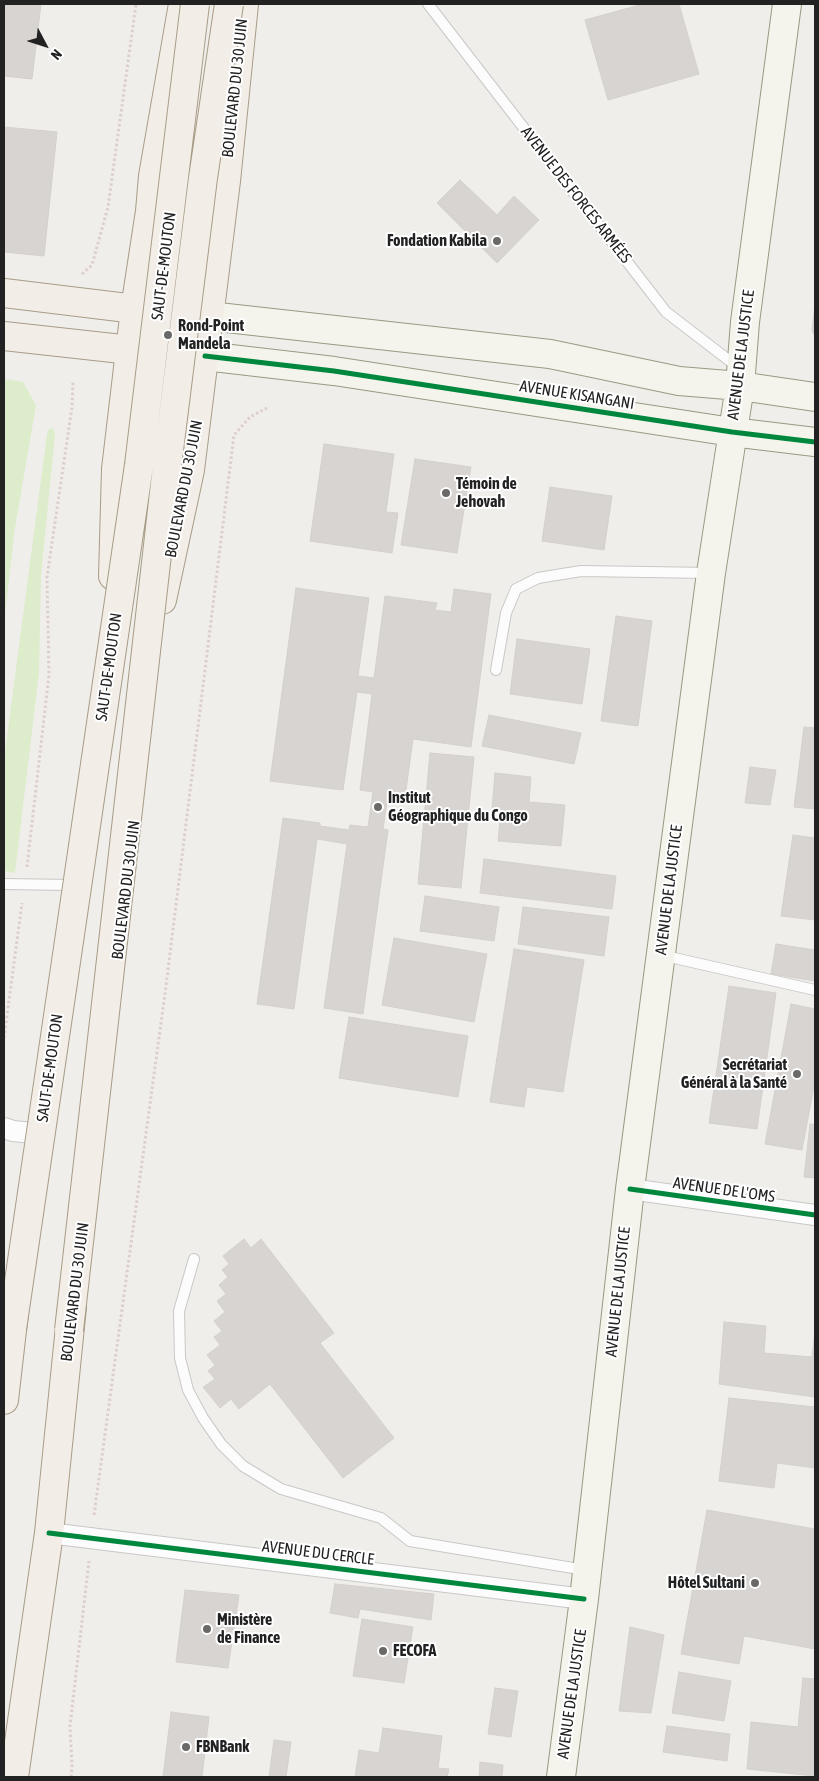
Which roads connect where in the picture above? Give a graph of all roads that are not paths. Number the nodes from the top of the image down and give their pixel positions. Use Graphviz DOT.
graph roads {
  1 [pos="183,4"];
  2 [pos="195,4"];
  3 [pos="229,4"];
  4 [pos="244,4"];
  5 [pos="428,4"];
  6 [pos="787,4"];
  7 [pos="153,176"];
  8 [pos="226,181"];
  9 [pos="4,293"];
  10 [pos="135,309"];
  11 [pos="209,316"];
  12 [pos="4,336"];
  13 [pos="131,351"];
  14 [pos="205,356"];
  15 [pos="740,378"];
  16 [pos="815,397"];
  17 [pos="732,432"];
  18 [pos="815,442"];
  19 [pos="116,469"];
  20 [pos="190,470"];
  21 [pos="711,573"];
  22 [pos="496,670"];
  23 [pos="4,884"];
  24 [pos="70,885"];
  25 [pos="660,955"];
  26 [pos="815,990"];
  27 [pos="4,1128"];
  28 [pos="33,1133"];
  29 [pos="630,1189"];
  30 [pos="815,1215"];
  31 [pos="194,1259"];
  32 [pos="12,1329"];
  33 [pos="70,1330"];
  34 [pos="4,1400"];
  35 [pos="49,1533"];
  36 [pos="588,1570"];
  37 [pos="584,1599"];
  38 [pos="14,1777"];
  39 [pos="561,1777"];
  1 -- 7 [label="main road"];
  2 -- 32 [label="main road, SAUT-DE-MOUTON, bridge"];
  3 -- 33 [label="main road, SAUT-DE-MOUTON, bridge"];
  4 -- 8 [label="main road, BOULEVARD DU 30 JUIN"];
  5 -- 15 [label="lane, AVENUE DES FORCES ARMÉES"];
  6 -- 15 [label="main road, AVENUE DE LA JUSTICE"];
  7 -- 8 [label="main road"];
  7 -- 10 [label="main road"];
  8 -- 11 [label="main road, BOULEVARD DU 30 JUIN"];
  9 -- 10 [label="main road"];
  10 -- 11 [label="main road"];
  10 -- 13 [label="main road"];
  11 -- 14 [label="main road, BOULEVARD DU 30 JUIN"];
  11 -- 15 [label="main road, AVENUE KISANGANI"];
  12 -- 13 [label="main road"];
  13 -- 14 [label="main road"];
  13 -- 19 [label="main road"];
  14 -- 17 [label="main road, AVENUE KISANGANI"];
  14 -- 20 [label="main road, BOULEVARD DU 30 JUIN"];
  15 -- 16 [label="main road, AVENUE KISANGANI"];
  15 -- 17 [label="main road, AVENUE DE LA JUSTICE"];
  17 -- 18 [label="main road, AVENUE KISANGANI"];
  17 -- 21 [label="main road, AVENUE DE LA JUSTICE"];
  19 -- 20 [label="main road"];
  19 -- 24 [label="main road"];
  20 -- 33 [label="main road, BOULEVARD DU 30 JUIN"];
  21 -- 22 [label="lane"];
  21 -- 25 [label="main road, AVENUE DE LA JUSTICE"];
  23 -- 24 [label="lane"];
  24 -- 28 [label="main road"];
  25 -- 26 [label="lane"];
  25 -- 29 [label="main road, AVENUE DE LA JUSTICE"];
  27 -- 28 [label="street"];
  28 -- 32 [label="main road"];
  29 -- 30 [label="street, AVENUE DE L'OMS"];
  29 -- 36 [label="main road, AVENUE DE LA JUSTICE"];
  31 -- 36 [label="lane"];
  32 -- 34 [label="main road"];
  33 -- 35 [label="main road, BOULEVARD DU 30 JUIN"];
  35 -- 37 [label="street, AVENUE DU CERCLE"];
  35 -- 38 [label="main road, BOULEVARD DU 30 JUIN"];
  36 -- 37 [label="main road, AVENUE DE LA JUSTICE"];
  37 -- 39 [label="main road, AVENUE DE LA JUSTICE"];
}
